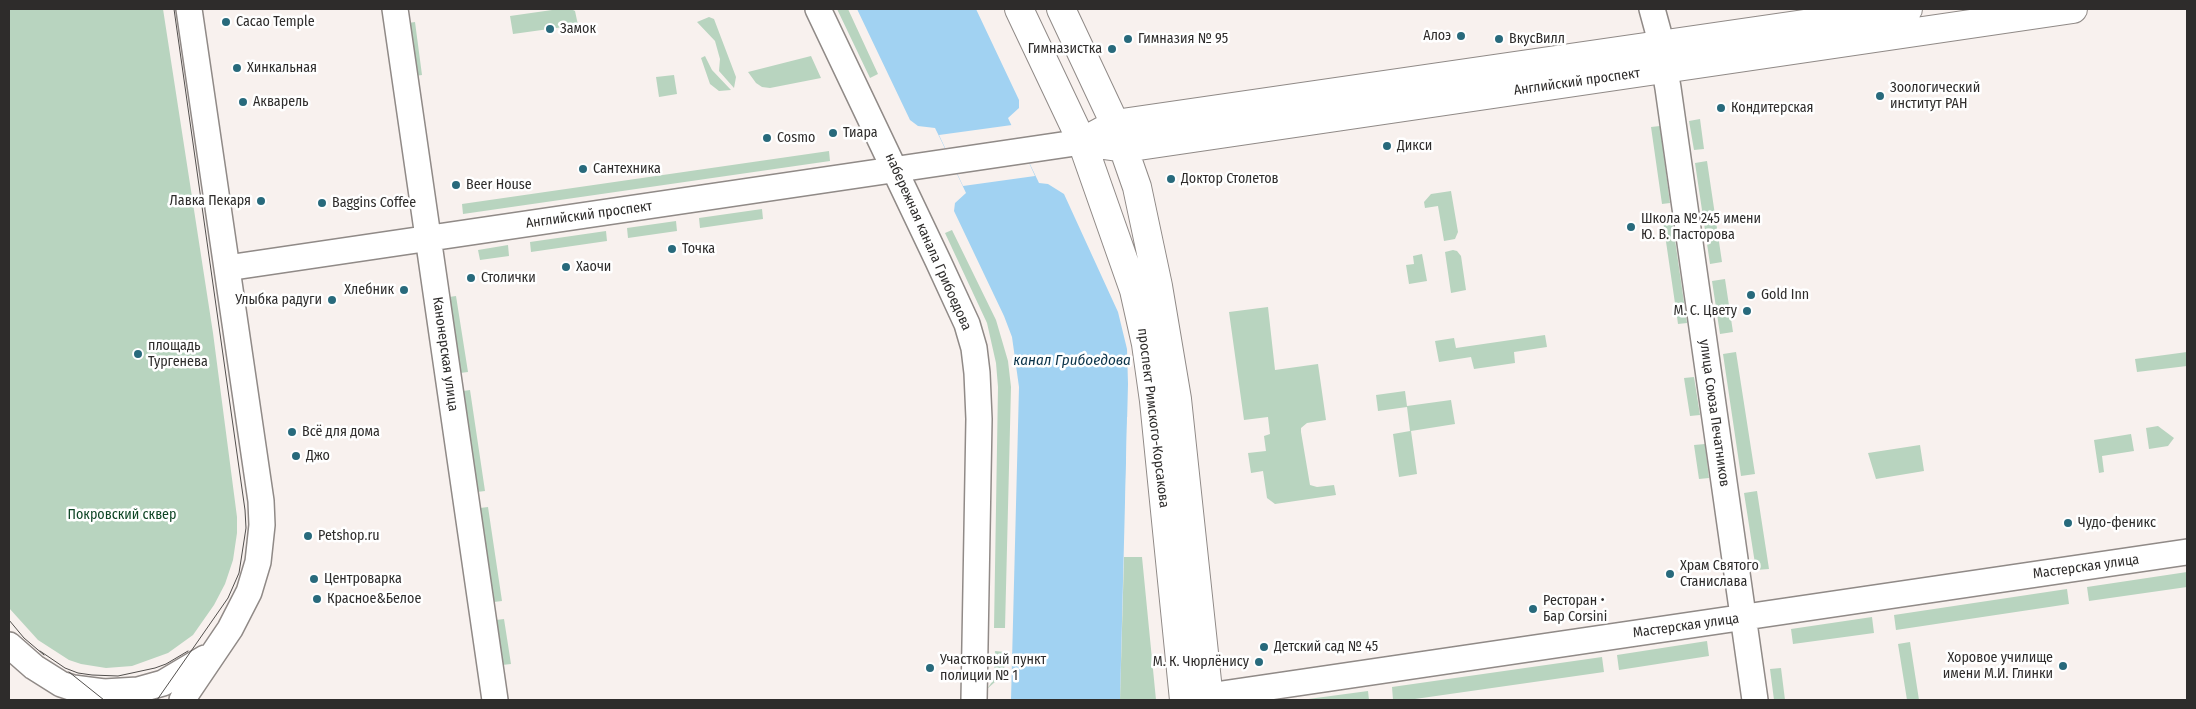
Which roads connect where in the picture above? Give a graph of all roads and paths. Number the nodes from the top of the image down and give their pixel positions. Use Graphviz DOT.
graph roads {
  1 [pos="189,9"];
  2 [pos="395,9"];
  3 [pos="818,9"];
  4 [pos="1019,9"];
  5 [pos="1061,9"];
  6 [pos="1652,9"];
  7 [pos="1908,9"];
  8 [pos="2073,9"];
  9 [pos="1663,57"];
  10 [pos="1115,124"];
  11 [pos="1082,142"];
  12 [pos="1125,148"];
  13 [pos="895,170"];
  14 [pos="428,238"];
  15 [pos="227,268"];
  16 [pos="2187,552"];
  17 [pos="1743,617"];
  18 [pos="9,645"];
  19 [pos="216,651"];
  20 [pos="52,680"];
  21 [pos="1197,699"];
  22 [pos="76,700"];
  23 [pos="182,700"];
  24 [pos="494,700"];
  25 [pos="974,700"];
  26 [pos="1755,700"];
  1 -- 15 [label="street"];
  2 -- 14 [label="street, Канонерская улица"];
  3 -- 13 [label="street, набережная канала Грибоедова"];
  4 -- 11 [label="main road, проспект Римского-Корсакова"];
  5 -- 10 [label="main road, проспект Римского-Корсакова"];
  6 -- 9 [label="street, улица Союза Печатников"];
  7 -- 9 [label="main road, Английский проспект"];
  8 -- 9 [label="main road, Английский проспект"];
  9 -- 10 [label="main road, Английский проспект"];
  9 -- 12 [label="main road, Английский проспект"];
  9 -- 17 [label="street, улица Союза Печатников"];
  10 -- 11 [label="main road, Английский проспект"];
  10 -- 12 [label="main road, проспект Римского-Корсакова"];
  11 -- 12 [label="main road, Английский проспект"];
  11 -- 13 [label="street, Английский проспект"];
  11 -- 21 [label="main road, проспект Римского-Корсакова"];
  12 -- 21 [label="main road, проспект Римского-Корсакова"];
  13 -- 14 [label="street, Английский проспект"];
  13 -- 25 [label="street, набережная канала Грибоедова"];
  14 -- 15 [label="street, Английский проспект"];
  14 -- 24 [label="street, Канонерская улица"];
  15 -- 19 [label="street"];
  16 -- 17 [label="street, Мастерская улица"];
  17 -- 21 [label="street, Мастерская улица"];
  17 -- 26 [label="street, улица Союза Печатников"];
  18 -- 20 [label="street"];
  19 -- 20 [label="street"];
  19 -- 23 [label="street"];
  20 -- 22 [label="street"];
}
